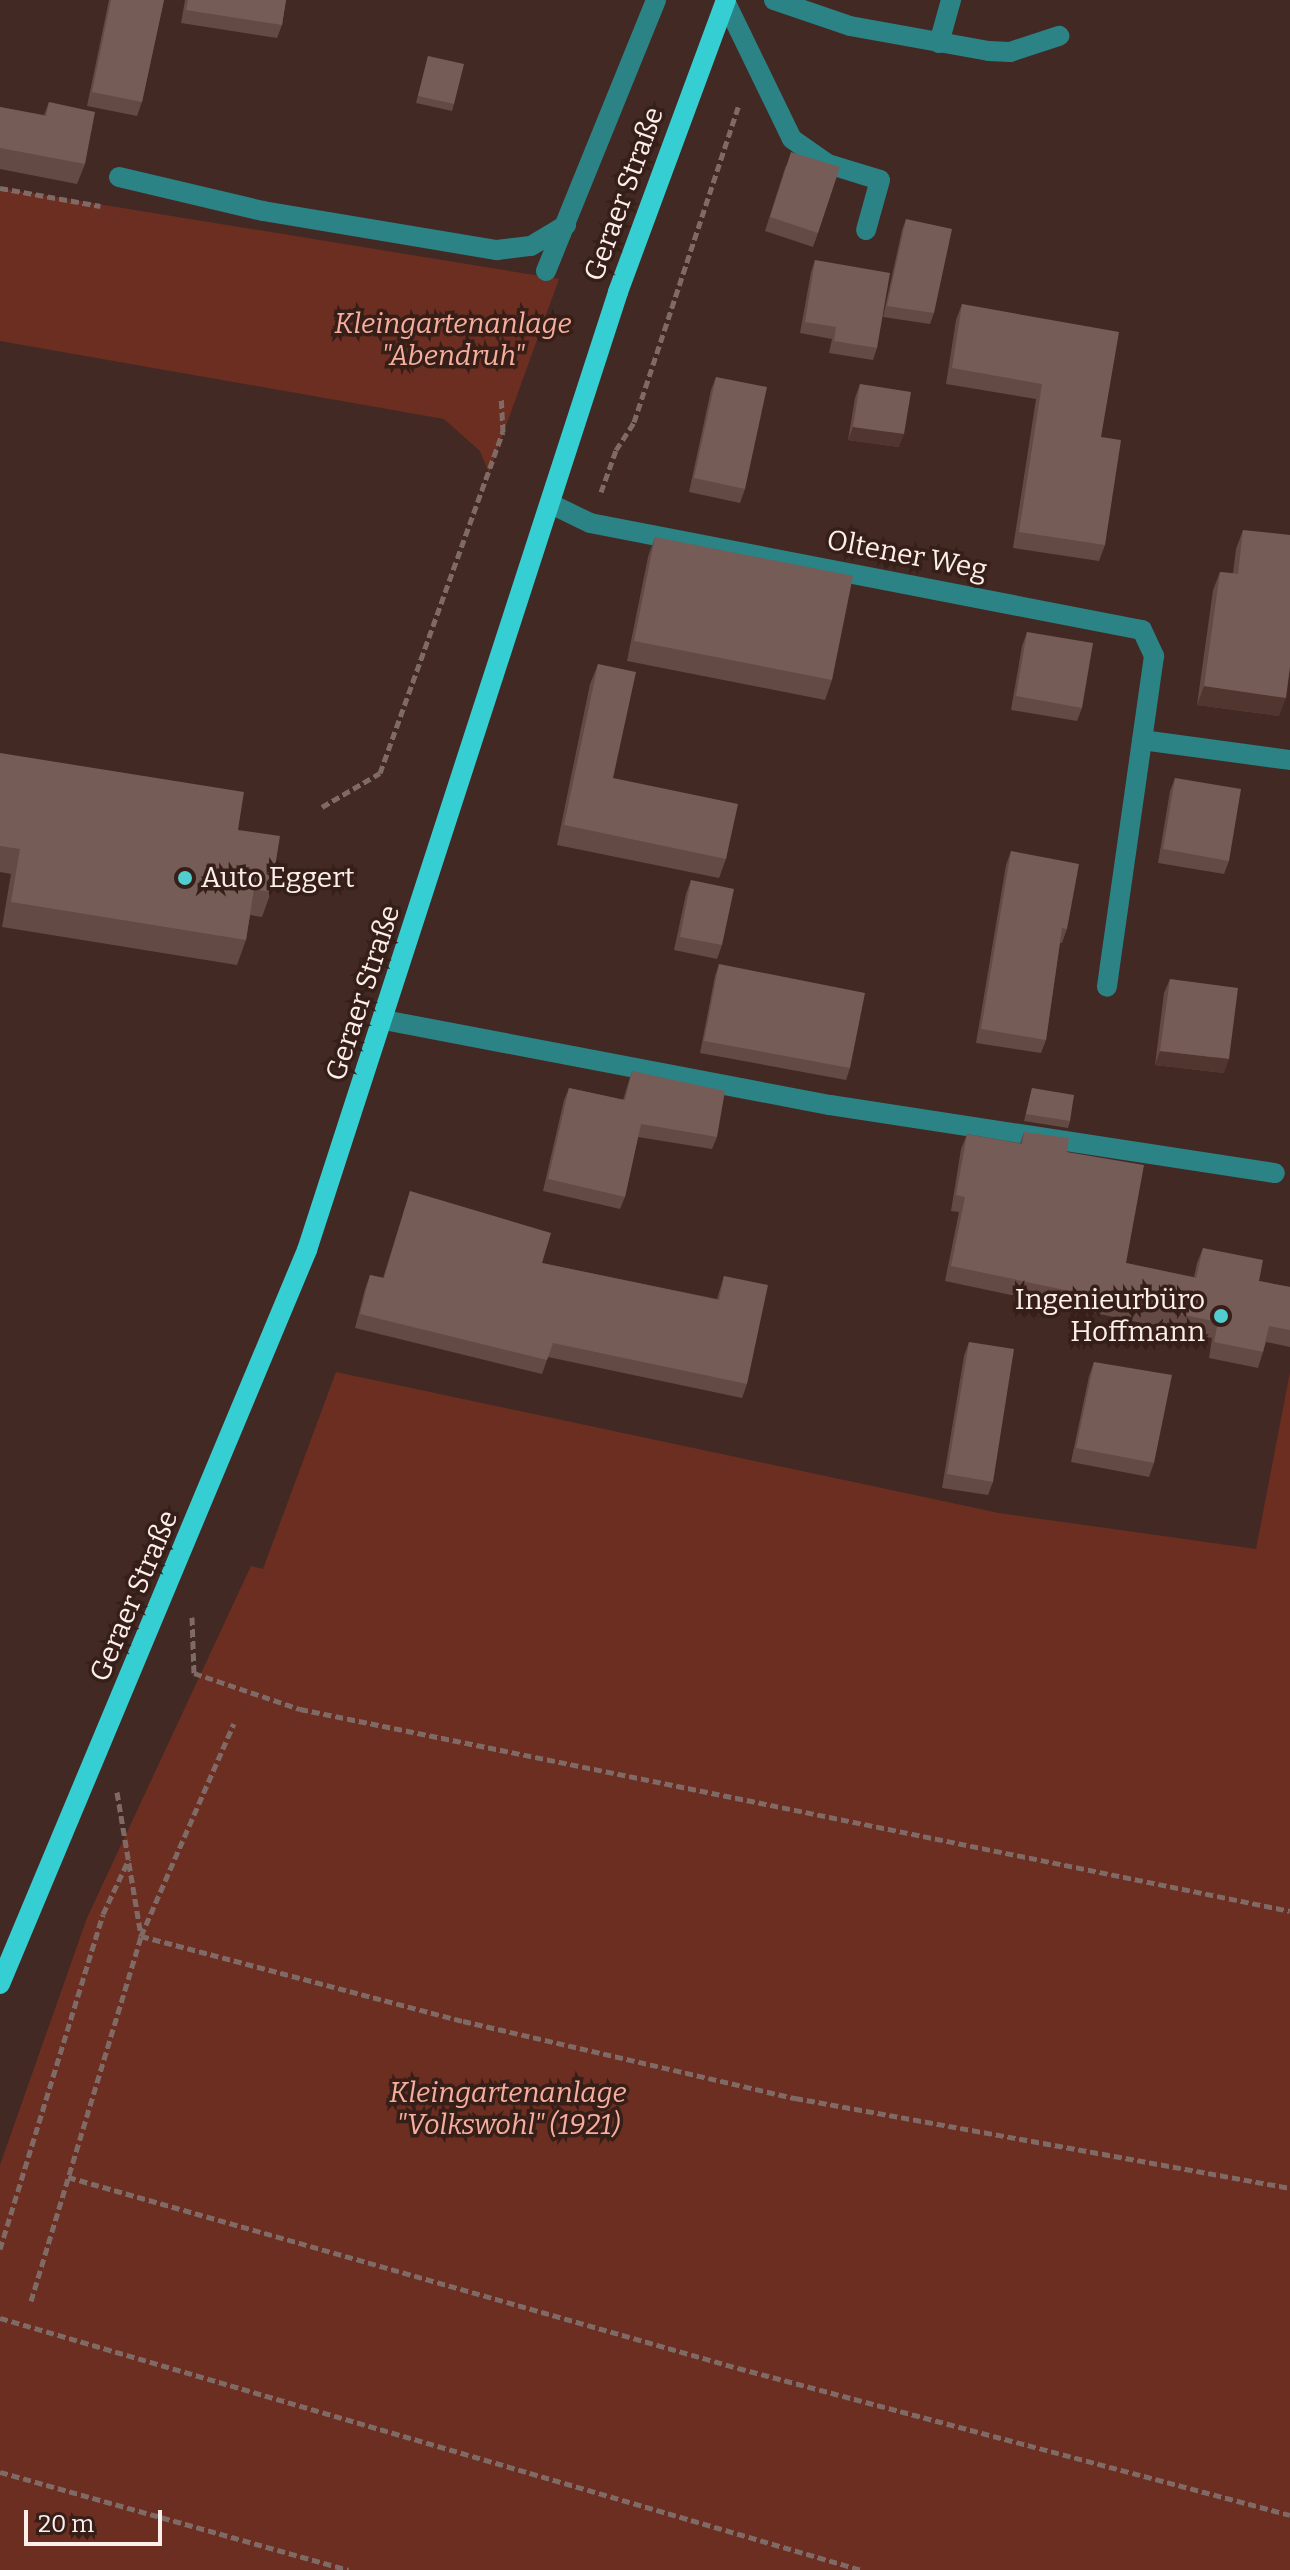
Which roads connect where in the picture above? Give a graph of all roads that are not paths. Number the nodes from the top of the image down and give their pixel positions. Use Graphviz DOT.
graph roads {
  1 [pos="656,0"];
  2 [pos="726,0"];
  3 [pos="774,0"];
  4 [pos="951,0"];
  5 [pos="1059,36"];
  6 [pos="939,43"];
  7 [pos="119,177"];
  8 [pos="566,225"];
  9 [pos="866,230"];
  10 [pos="546,271"];
  11 [pos="551,504"];
  12 [pos="1142,740"];
  13 [pos="1290,760"];
  14 [pos="1107,987"];
  15 [pos="384,1020"];
  16 [pos="1275,1173"];
  17 [pos="0,1984"];
  1 -- 8 [label="street"];
  2 -- 9 [label="street"];
  2 -- 11 [label="main road, Geraer Straße"];
  3 -- 6 [label="street"];
  4 -- 6 [label="street"];
  5 -- 6 [label="street"];
  7 -- 8 [label="street"];
  8 -- 10 [label="street"];
  11 -- 12 [label="street, Oltener Weg"];
  11 -- 15 [label="main road, Geraer Straße"];
  12 -- 13 [label="street"];
  12 -- 14 [label="street, Oltener Weg"];
  15 -- 16 [label="street"];
  15 -- 17 [label="main road, Geraer Straße"];
}
